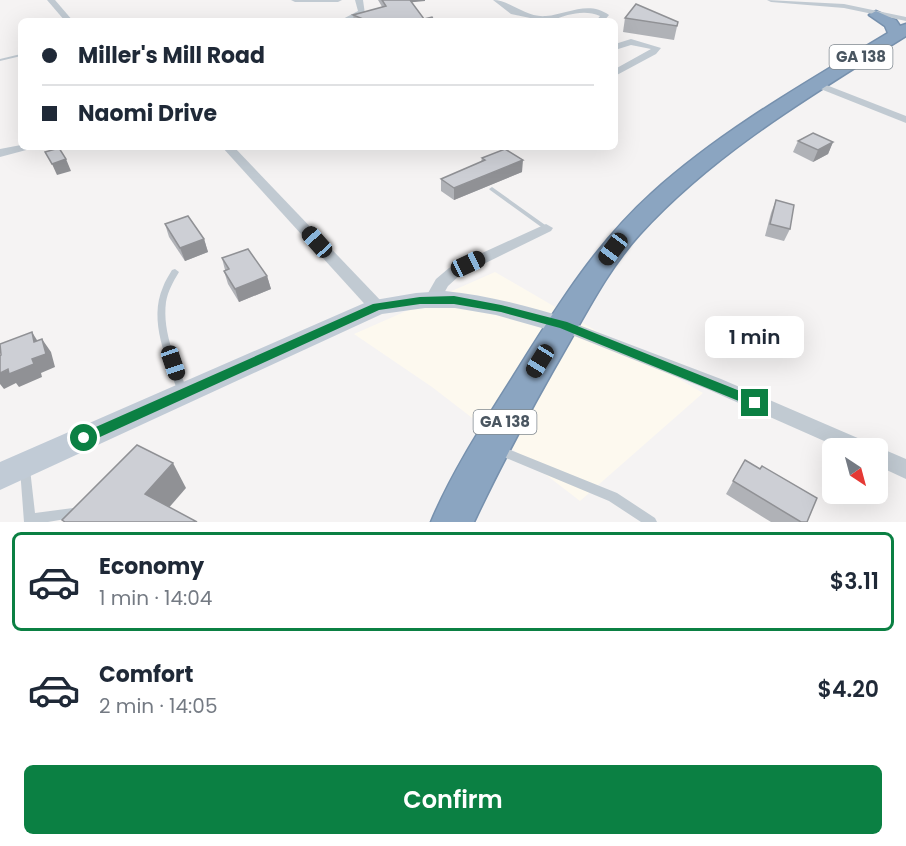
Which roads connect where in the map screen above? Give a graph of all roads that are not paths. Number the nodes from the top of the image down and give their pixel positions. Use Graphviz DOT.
graph roads {
  1 [pos="51,0"];
  2 [pos="295,0"];
  3 [pos="338,0"];
  4 [pos="359,0"];
  5 [pos="497,0"];
  6 [pos="507,0"];
  7 [pos="771,0"];
  8 [pos="827,5"];
  9 [pos="527,15"];
  10 [pos="876,15"];
  11 [pos="66,18"];
  12 [pos="349,18"];
  13 [pos="537,18"];
  14 [pos="555,18"];
  15 [pos="602,18"];
  16 [pos="904,26"];
  17 [pos="618,46"];
  18 [pos="18,57"];
  19 [pos="0,60"];
  20 [pos="618,71"];
  21 [pos="816,84"];
  22 [pos="906,120"];
  23 [pos="18,149"];
  24 [pos="231,150"];
  25 [pos="0,153"];
  26 [pos="492,189"];
  27 [pos="546,228"];
  28 [pos="175,272"];
  29 [pos="432,300"];
  30 [pos="377,307"];
  31 [pos="563,325"];
  32 [pos="184,394"];
  33 [pos="837,438"];
  34 [pos="491,447"];
  35 [pos="888,461"];
  36 [pos="25,465"];
  37 [pos="906,469"];
  38 [pos="0,476"];
  39 [pos="73,513"];
  40 [pos="30,521"];
  41 [pos="452,522"];
  42 [pos="651,522"];
  1 -- 11 [label="street"];
  2 -- 3 [label="street"];
  4 -- 12 [label="street"];
  5 -- 9 [label="street"];
  6 -- 9 [label="street"];
  7 -- 8 [label="street"];
  8 -- 10 [label="street"];
  8 -- 16 [label="street"];
  9 -- 13 [label="street"];
  10 -- 16 [label="highway"];
  14 -- 15 [label="street"];
  16 -- 21 [label="highway, GA 138"];
  17 -- 20 [label="street"];
  18 -- 19 [label="lane"];
  21 -- 22 [label="street"];
  21 -- 31 [label="highway, GA 138"];
  23 -- 25 [label="street"];
  24 -- 30 [label="street"];
  26 -- 27 [label="lane"];
  27 -- 29 [label="street"];
  28 -- 32 [label="lane"];
  29 -- 30 [label="street"];
  29 -- 31 [label="street"];
  30 -- 32 [label="street"];
  31 -- 33 [label="street"];
  31 -- 34 [label="highway, GA 138"];
  32 -- 36 [label="street"];
  34 -- 41 [label="highway, GA 138"];
  34 -- 42 [label="lane"];
  35 -- 37 [label="street"];
  36 -- 38 [label="street"];
  36 -- 40 [label="lane"];
  39 -- 40 [label="lane"];
}
